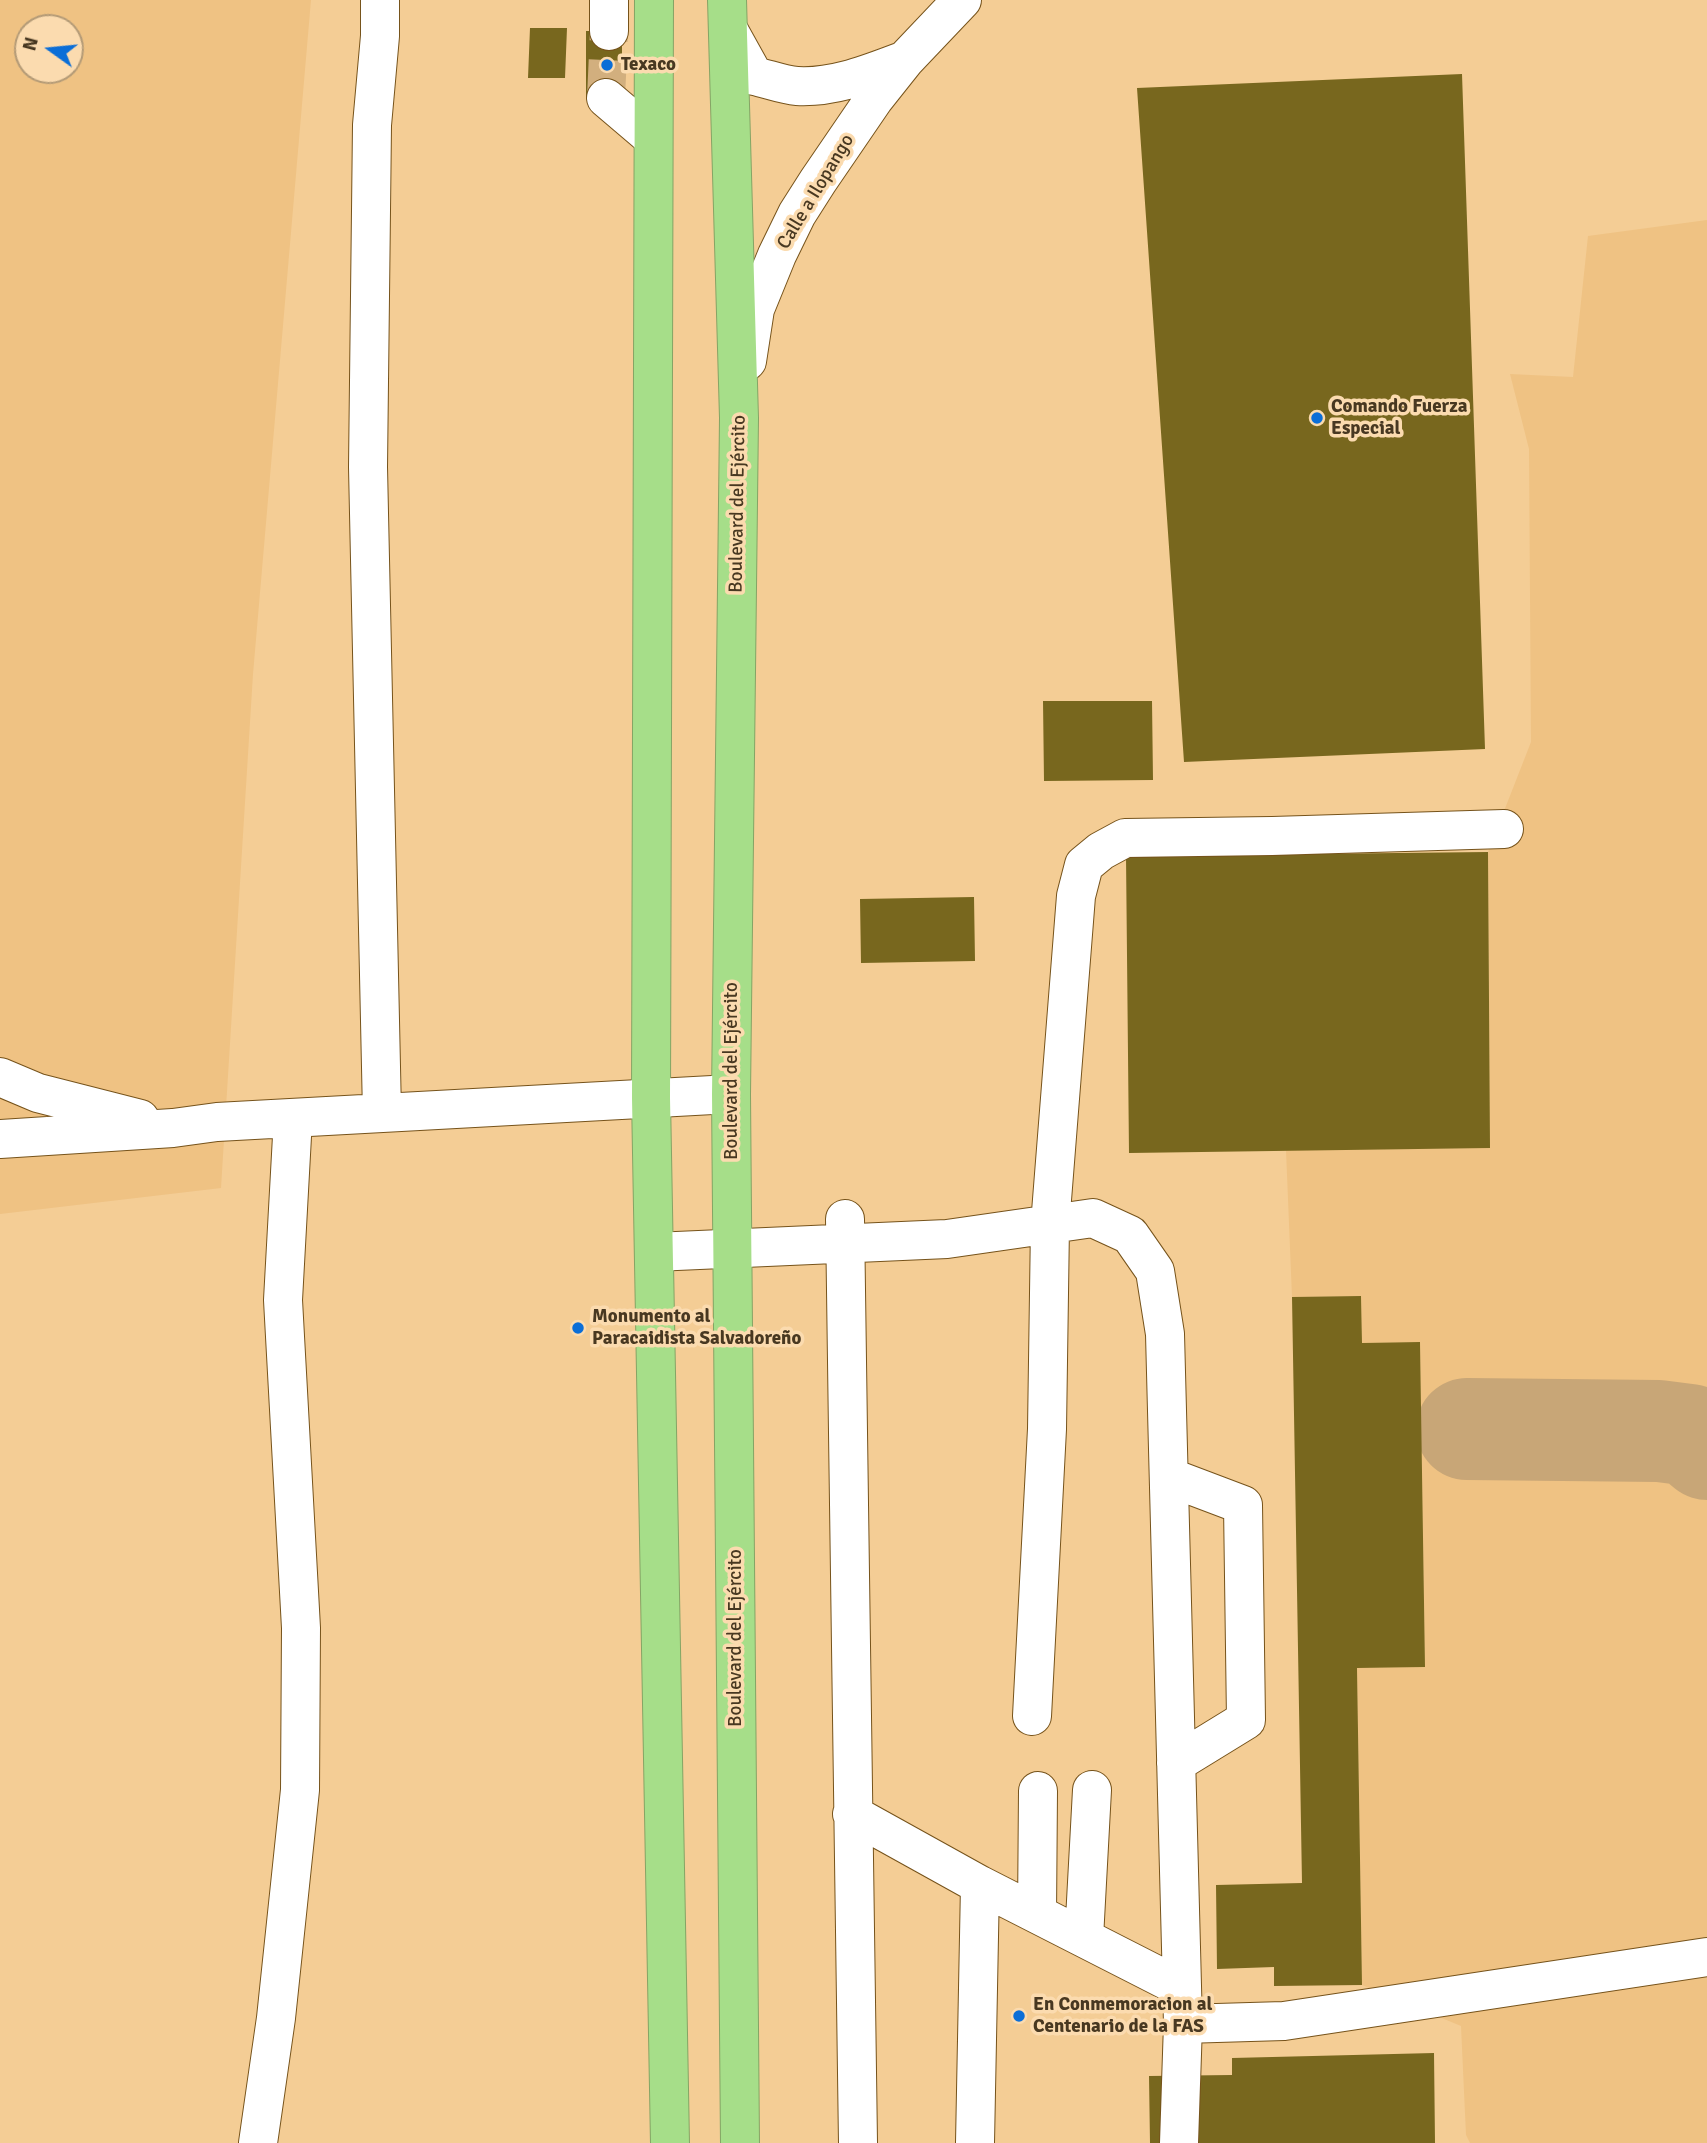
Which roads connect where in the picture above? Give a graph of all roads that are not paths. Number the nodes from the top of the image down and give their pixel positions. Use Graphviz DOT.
graph roads {
  1 [pos="380,0"];
  2 [pos="654,0"];
  3 [pos="962,0"];
  4 [pos="728,15"];
  5 [pos="905,60"];
  6 [pos="606,98"];
  7 [pos="653,138"];
  8 [pos="739,418"];
  9 [pos="1504,829"];
  10 [pos="0,1077"];
  11 [pos="731,1094"];
  12 [pos="652,1098"];
  13 [pos="382,1113"];
  14 [pos="293,1118"];
  15 [pos="173,1128"];
  16 [pos="0,1139"];
  17 [pos="1050,1225"];
  18 [pos="845,1231"];
  19 [pos="732,1236"];
  20 [pos="654,1238"];
  21 [pos="1169,1477"];
  22 [pos="1032,1716"];
  23 [pos="1176,1763"];
  24 [pos="1092,1790"];
  25 [pos="1038,1791"];
  26 [pos="852,1814"];
  27 [pos="981,1885"];
  28 [pos="1037,1914"];
  29 [pos="1084,1938"];
  30 [pos="1707,1957"];
  31 [pos="1182,2006"];
  32 [pos="258,2143"];
  33 [pos="670,2143"];
  34 [pos="740,2143"];
  35 [pos="858,2143"];
  36 [pos="975,2143"];
  37 [pos="1180,2143"];
  1 -- 13 [label="street"];
  2 -- 7 [label="highway"];
  3 -- 5 [label="street, Calle a Ilopango"];
  4 -- 5 [label="street, Calle a Ilopango"];
  4 -- 8 [label="highway, Boulevard del Ejército"];
  5 -- 8 [label="street, Calle a Ilopango"];
  6 -- 7 [label="street"];
  7 -- 12 [label="highway"];
  8 -- 11 [label="highway, Boulevard del Ejército"];
  9 -- 17 [label="street"];
  10 -- 15 [label="street"];
  11 -- 12 [label="street"];
  11 -- 19 [label="highway, Boulevard del Ejército"];
  12 -- 13 [label="street"];
  12 -- 20 [label="highway"];
  13 -- 14 [label="street"];
  14 -- 15 [label="street"];
  14 -- 32 [label="street"];
  15 -- 16 [label="street"];
  17 -- 18 [label="street"];
  17 -- 21 [label="street"];
  17 -- 22 [label="street"];
  18 -- 19 [label="street"];
  18 -- 26 [label="street"];
  19 -- 20 [label="street"];
  19 -- 34 [label="highway, Boulevard del Ejército"];
  20 -- 33 [label="highway"];
  21 -- 23 [label="street"];
  21 -- 23 [label="street"];
  23 -- 31 [label="street"];
  24 -- 29 [label="street"];
  25 -- 28 [label="street"];
  26 -- 27 [label="street"];
  26 -- 35 [label="street"];
  27 -- 28 [label="street"];
  27 -- 36 [label="street"];
  28 -- 29 [label="street"];
  29 -- 31 [label="street"];
  30 -- 31 [label="street"];
  31 -- 37 [label="street"];
}
